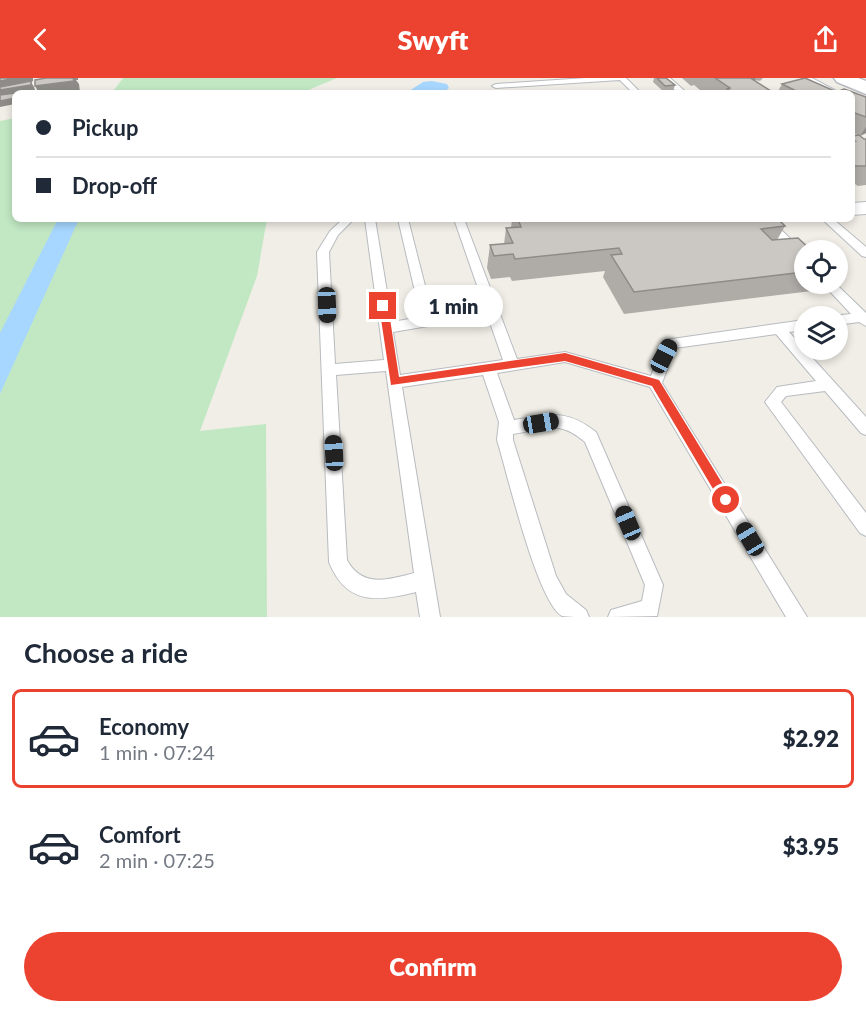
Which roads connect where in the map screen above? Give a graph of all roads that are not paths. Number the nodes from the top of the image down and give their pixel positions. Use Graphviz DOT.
graph roads {
  1 [pos="503,78"];
  2 [pos="621,78"];
  3 [pos="666,78"];
  4 [pos="806,78"];
  5 [pos="843,78"];
  6 [pos="496,86"];
  7 [pos="866,88"];
  8 [pos="492,90"];
  9 [pos="634,90"];
  10 [pos="680,90"];
  11 [pos="830,90"];
  12 [pos="346,222"];
  13 [pos="370,222"];
  14 [pos="404,222"];
  15 [pos="460,222"];
  16 [pos="767,222"];
  17 [pos="830,222"];
  18 [pos="794,249"];
  19 [pos="866,253"];
  20 [pos="839,294"];
  21 [pos="864,319"];
  22 [pos="848,320"];
  23 [pos="794,326"];
  24 [pos="386,328"];
  25 [pos="778,328"];
  26 [pos="512,364"];
  27 [pos="392,365"];
  28 [pos="488,368"];
  29 [pos="329,370"];
  30 [pos="394,382"];
  31 [pos="655,383"];
  32 [pos="828,385"];
  33 [pos="866,428"];
  34 [pos="506,429"];
  35 [pos="866,527"];
  36 [pos="424,580"];
  37 [pos="430,617"];
  38 [pos="579,617"];
  39 [pos="618,617"];
  40 [pos="797,617"];
  1 -- 6 [label="lane"];
  2 -- 6 [label="lane"];
  2 -- 9 [label="lane"];
  3 -- 10 [label="lane"];
  4 -- 11 [label="lane"];
  5 -- 7 [label="main road"];
  6 -- 8 [label="lane"];
  12 -- 29 [label="lane"];
  13 -- 24 [label="lane"];
  14 -- 24 [label="lane"];
  15 -- 26 [label="lane"];
  16 -- 18 [label="lane"];
  17 -- 19 [label="lane"];
  20 -- 21 [label="lane"];
  21 -- 22 [label="lane"];
  23 -- 25 [label="lane"];
  24 -- 27 [label="lane"];
  25 -- 31 [label="lane"];
  25 -- 32 [label="lane"];
  26 -- 28 [label="lane"];
  26 -- 31 [label="lane"];
  27 -- 29 [label="lane"];
  27 -- 30 [label="lane"];
  28 -- 30 [label="lane"];
  28 -- 34 [label="lane"];
  29 -- 36 [label="lane"];
  30 -- 36 [label="lane"];
  31 -- 40 [label="lane"];
  32 -- 33 [label="lane"];
  32 -- 35 [label="lane"];
  34 -- 38 [label="lane"];
  34 -- 39 [label="lane"];
  36 -- 37 [label="lane"];
}
